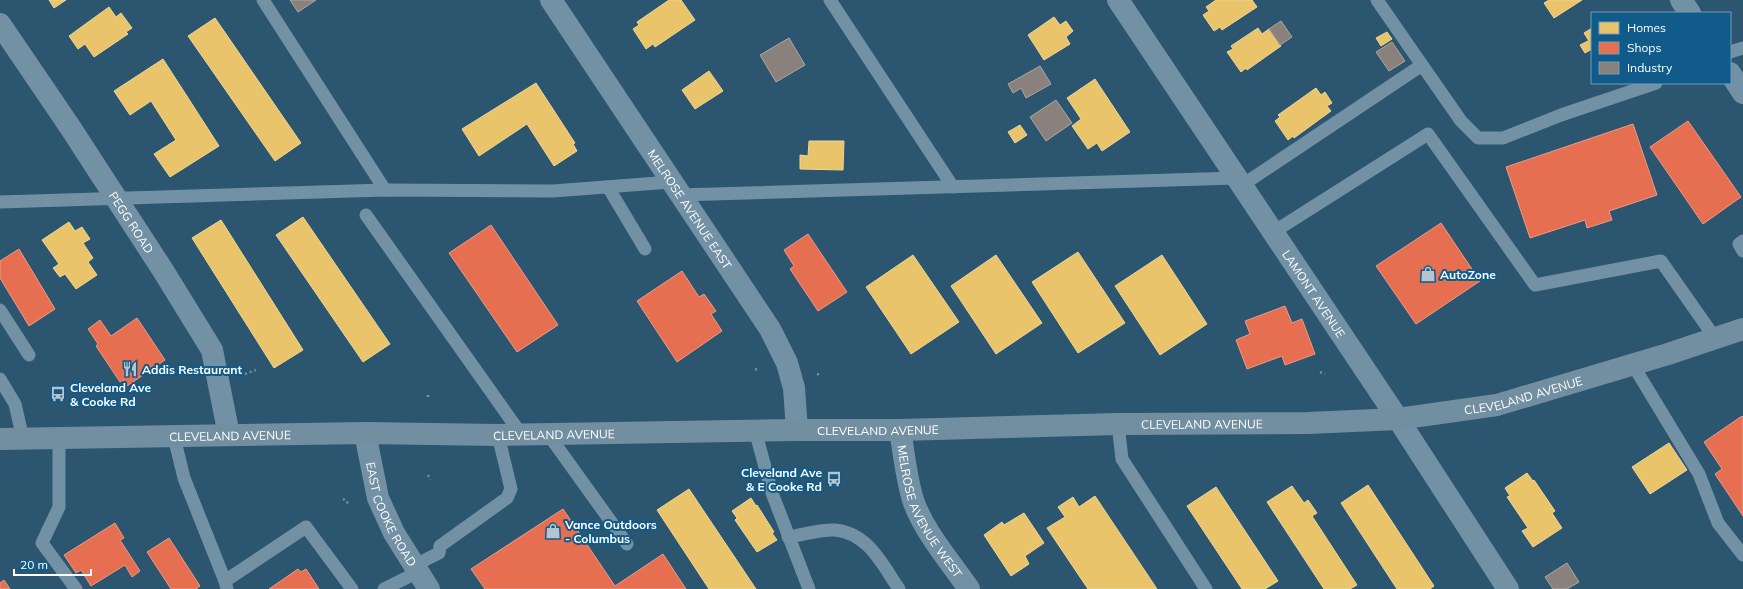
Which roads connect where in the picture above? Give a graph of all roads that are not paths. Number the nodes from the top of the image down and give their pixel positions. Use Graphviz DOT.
graph roads {
  1 [pos="263,0"];
  2 [pos="551,0"];
  3 [pos="830,0"];
  4 [pos="1118,0"];
  5 [pos="1377,0"];
  6 [pos="1682,0"];
  7 [pos="1689,12"];
  8 [pos="0,24"];
  9 [pos="1743,48"];
  10 [pos="1731,52"];
  11 [pos="1422,65"];
  12 [pos="1731,75"];
  13 [pos="1653,84"];
  14 [pos="1743,93"];
  15 [pos="1239,182"];
  16 [pos="608,187"];
  17 [pos="953,187"];
  18 [pos="675,189"];
  19 [pos="385,190"];
  20 [pos="116,198"];
  21 [pos="0,202"];
  22 [pos="366,215"];
  23 [pos="1272,233"];
  24 [pos="1743,241"];
  25 [pos="645,249"];
  26 [pos="1743,251"];
  27 [pos="0,310"];
  28 [pos="1743,329"];
  29 [pos="1715,338"];
  30 [pos="28,355"];
  31 [pos="1633,365"];
  32 [pos="0,379"];
  33 [pos="1398,419"];
  34 [pos="1118,424"];
  35 [pos="755,430"];
  36 [pos="797,430"];
  37 [pos="900,430"];
  38 [pos="365,433"];
  39 [pos="521,434"];
  40 [pos="548,434"];
  41 [pos="229,435"];
  42 [pos="498,435"];
  43 [pos="174,437"];
  44 [pos="59,438"];
  45 [pos="0,439"];
  46 [pos="23,439"];
  47 [pos="788,537"];
  48 [pos="627,544"];
  49 [pos="1743,555"];
  50 [pos="420,576"];
  51 [pos="226,585"];
  52 [pos="76,589"];
  53 [pos="352,589"];
  54 [pos="384,589"];
  55 [pos="809,589"];
  56 [pos="898,589"];
  57 [pos="969,589"];
  58 [pos="1206,589"];
  59 [pos="1508,589"];
  1 -- 19 [label="lane"];
  2 -- 18 [label="street, MELROSE AVENUE EAST"];
  3 -- 17 [label="lane"];
  4 -- 15 [label="street, LAMONT AVENUE"];
  5 -- 11 [label="lane"];
  6 -- 7 [label="street"];
  8 -- 20 [label="street, PEGG ROAD"];
  9 -- 10 [label="lane"];
  11 -- 13 [label="lane"];
  11 -- 15 [label="lane"];
  12 -- 14 [label="street"];
  15 -- 17 [label="lane"];
  15 -- 23 [label="street, LAMONT AVENUE"];
  16 -- 18 [label="lane"];
  16 -- 19 [label="lane"];
  16 -- 25 [label="lane"];
  17 -- 18 [label="lane"];
  18 -- 36 [label="street, MELROSE AVENUE EAST"];
  19 -- 20 [label="lane"];
  20 -- 21 [label="lane"];
  20 -- 41 [label="street, PEGG ROAD"];
  22 -- 39 [label="lane"];
  23 -- 29 [label="lane"];
  23 -- 33 [label="street, LAMONT AVENUE"];
  24 -- 26 [label="lane"];
  27 -- 30 [label="lane"];
  28 -- 29 [label="main road, CLEVELAND AVENUE"];
  29 -- 31 [label="main road, CLEVELAND AVENUE"];
  31 -- 33 [label="main road, CLEVELAND AVENUE"];
  31 -- 49 [label="lane"];
  32 -- 46 [label="lane"];
  33 -- 34 [label="main road, CLEVELAND AVENUE"];
  33 -- 59 [label="street, LAMONT AVENUE"];
  34 -- 37 [label="main road, CLEVELAND AVENUE"];
  34 -- 58 [label="lane"];
  35 -- 36 [label="main road, CLEVELAND AVENUE"];
  35 -- 40 [label="main road, CLEVELAND AVENUE"];
  35 -- 47 [label="lane"];
  36 -- 37 [label="main road, CLEVELAND AVENUE"];
  37 -- 57 [label="street, MELROSE AVENUE WEST"];
  38 -- 41 [label="main road, CLEVELAND AVENUE"];
  38 -- 42 [label="main road, CLEVELAND AVENUE"];
  38 -- 50 [label="street, EAST COOKE ROAD"];
  39 -- 40 [label="main road, CLEVELAND AVENUE"];
  39 -- 42 [label="main road, CLEVELAND AVENUE"];
  40 -- 48 [label="lane"];
  41 -- 43 [label="main road, CLEVELAND AVENUE"];
  42 -- 50 [label="lane"];
  43 -- 44 [label="main road, CLEVELAND AVENUE"];
  43 -- 51 [label="lane"];
  44 -- 46 [label="main road, CLEVELAND AVENUE"];
  44 -- 52 [label="lane"];
  45 -- 46 [label="main road, CLEVELAND AVENUE"];
  47 -- 55 [label="lane"];
  47 -- 56 [label="lane"];
  50 -- 54 [label="lane"];
  51 -- 53 [label="lane"];
}
